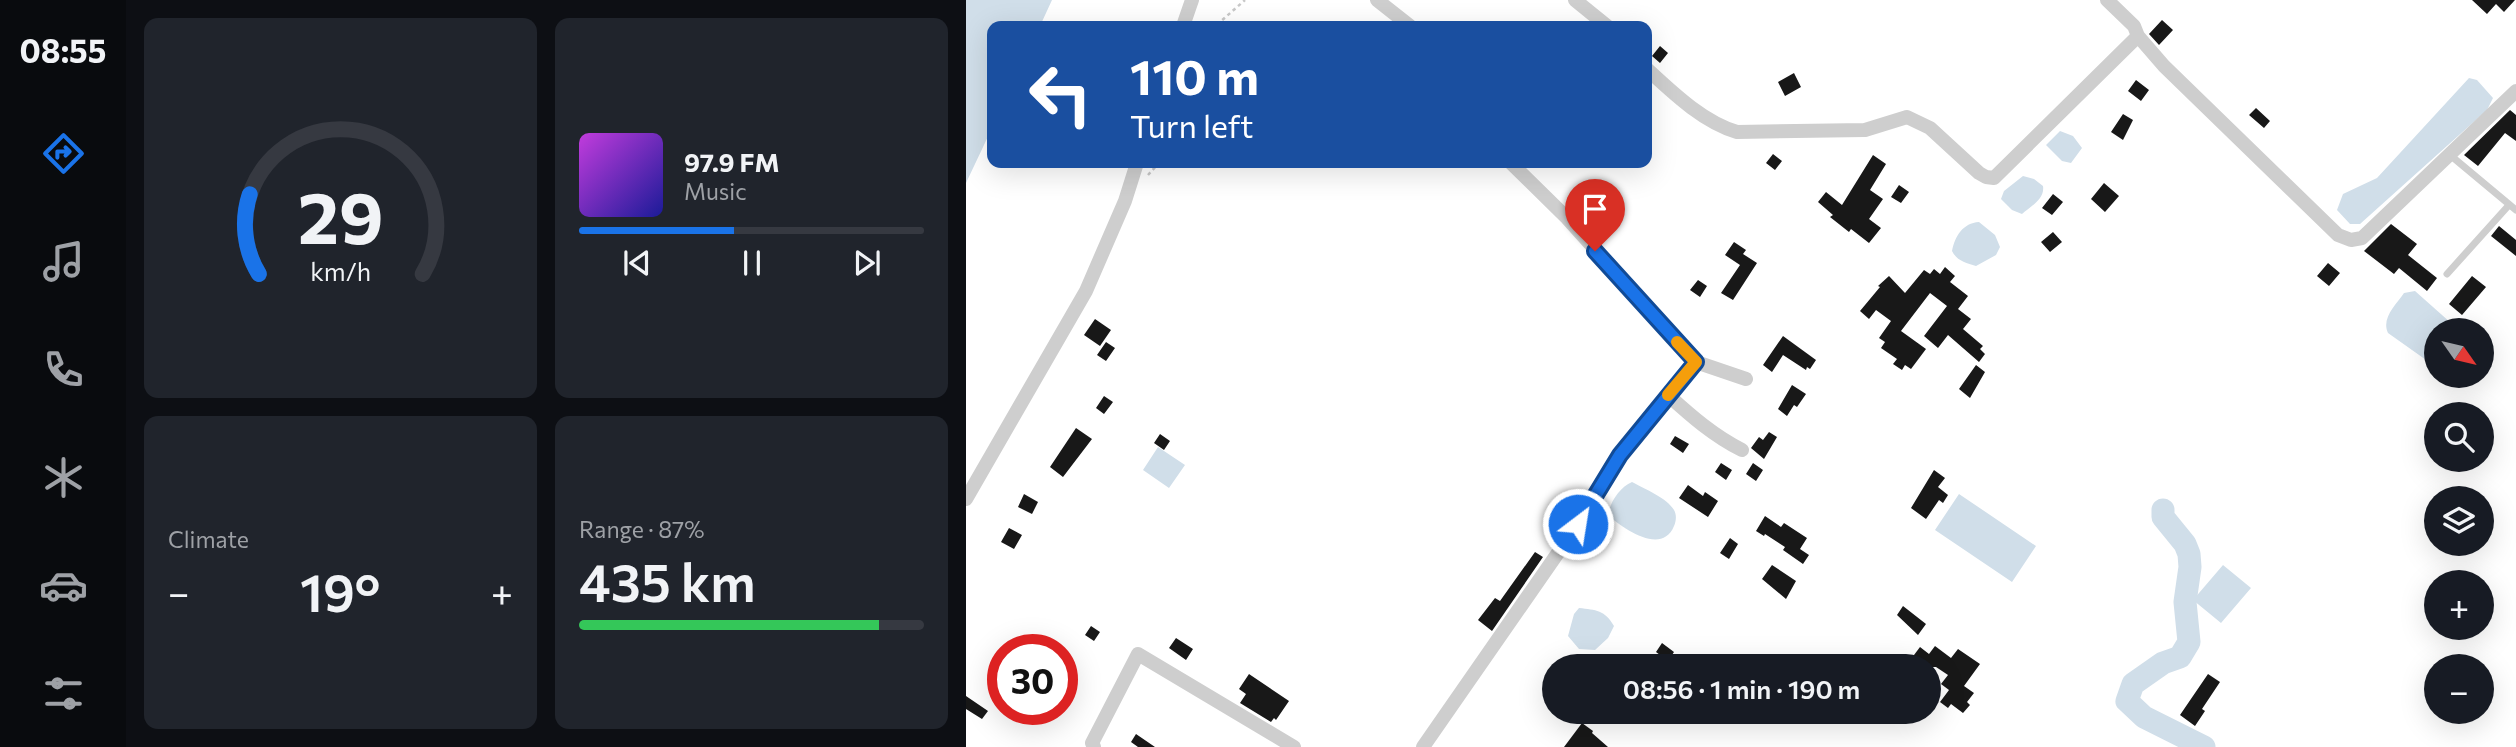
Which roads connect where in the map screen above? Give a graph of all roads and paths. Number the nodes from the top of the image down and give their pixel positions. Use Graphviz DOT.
graph roads {
  1 [pos="1192,0"];
  2 [pos="1245,0"];
  3 [pos="1377,0"];
  4 [pos="1575,0"];
  5 [pos="2107,0"];
  6 [pos="1185,21"];
  7 [pos="1221,21"];
  8 [pos="1404,21"];
  9 [pos="1601,21"];
  10 [pos="2138,36"];
  11 [pos="1652,73"];
  12 [pos="2516,91"];
  13 [pos="2450,155"];
  14 [pos="1135,168"];
  15 [pos="1516,168"];
  16 [pos="2513,208"];
  17 [pos="2447,274"];
  18 [pos="1696,362"];
  19 [pos="1746,379"];
  20 [pos="1668,396"];
  21 [pos="1742,450"];
  22 [pos="966,499"];
  23 [pos="1094,747"];
  24 [pos="1294,747"];
  25 [pos="1423,747"];
  1 -- 6 [label="street"];
  2 -- 7 [label="path"];
  3 -- 8 [label="street"];
  4 -- 9 [label="street"];
  5 -- 10 [label="street"];
  10 -- 11 [label="street"];
  10 -- 13 [label="street"];
  12 -- 13 [label="street"];
  13 -- 16 [label="lane"];
  14 -- 22 [label="street"];
  15 -- 18 [label="street"];
  16 -- 17 [label="lane"];
  18 -- 19 [label="street"];
  18 -- 20 [label="street"];
  20 -- 21 [label="street"];
  20 -- 25 [label="street"];
  23 -- 24 [label="street"];
}
